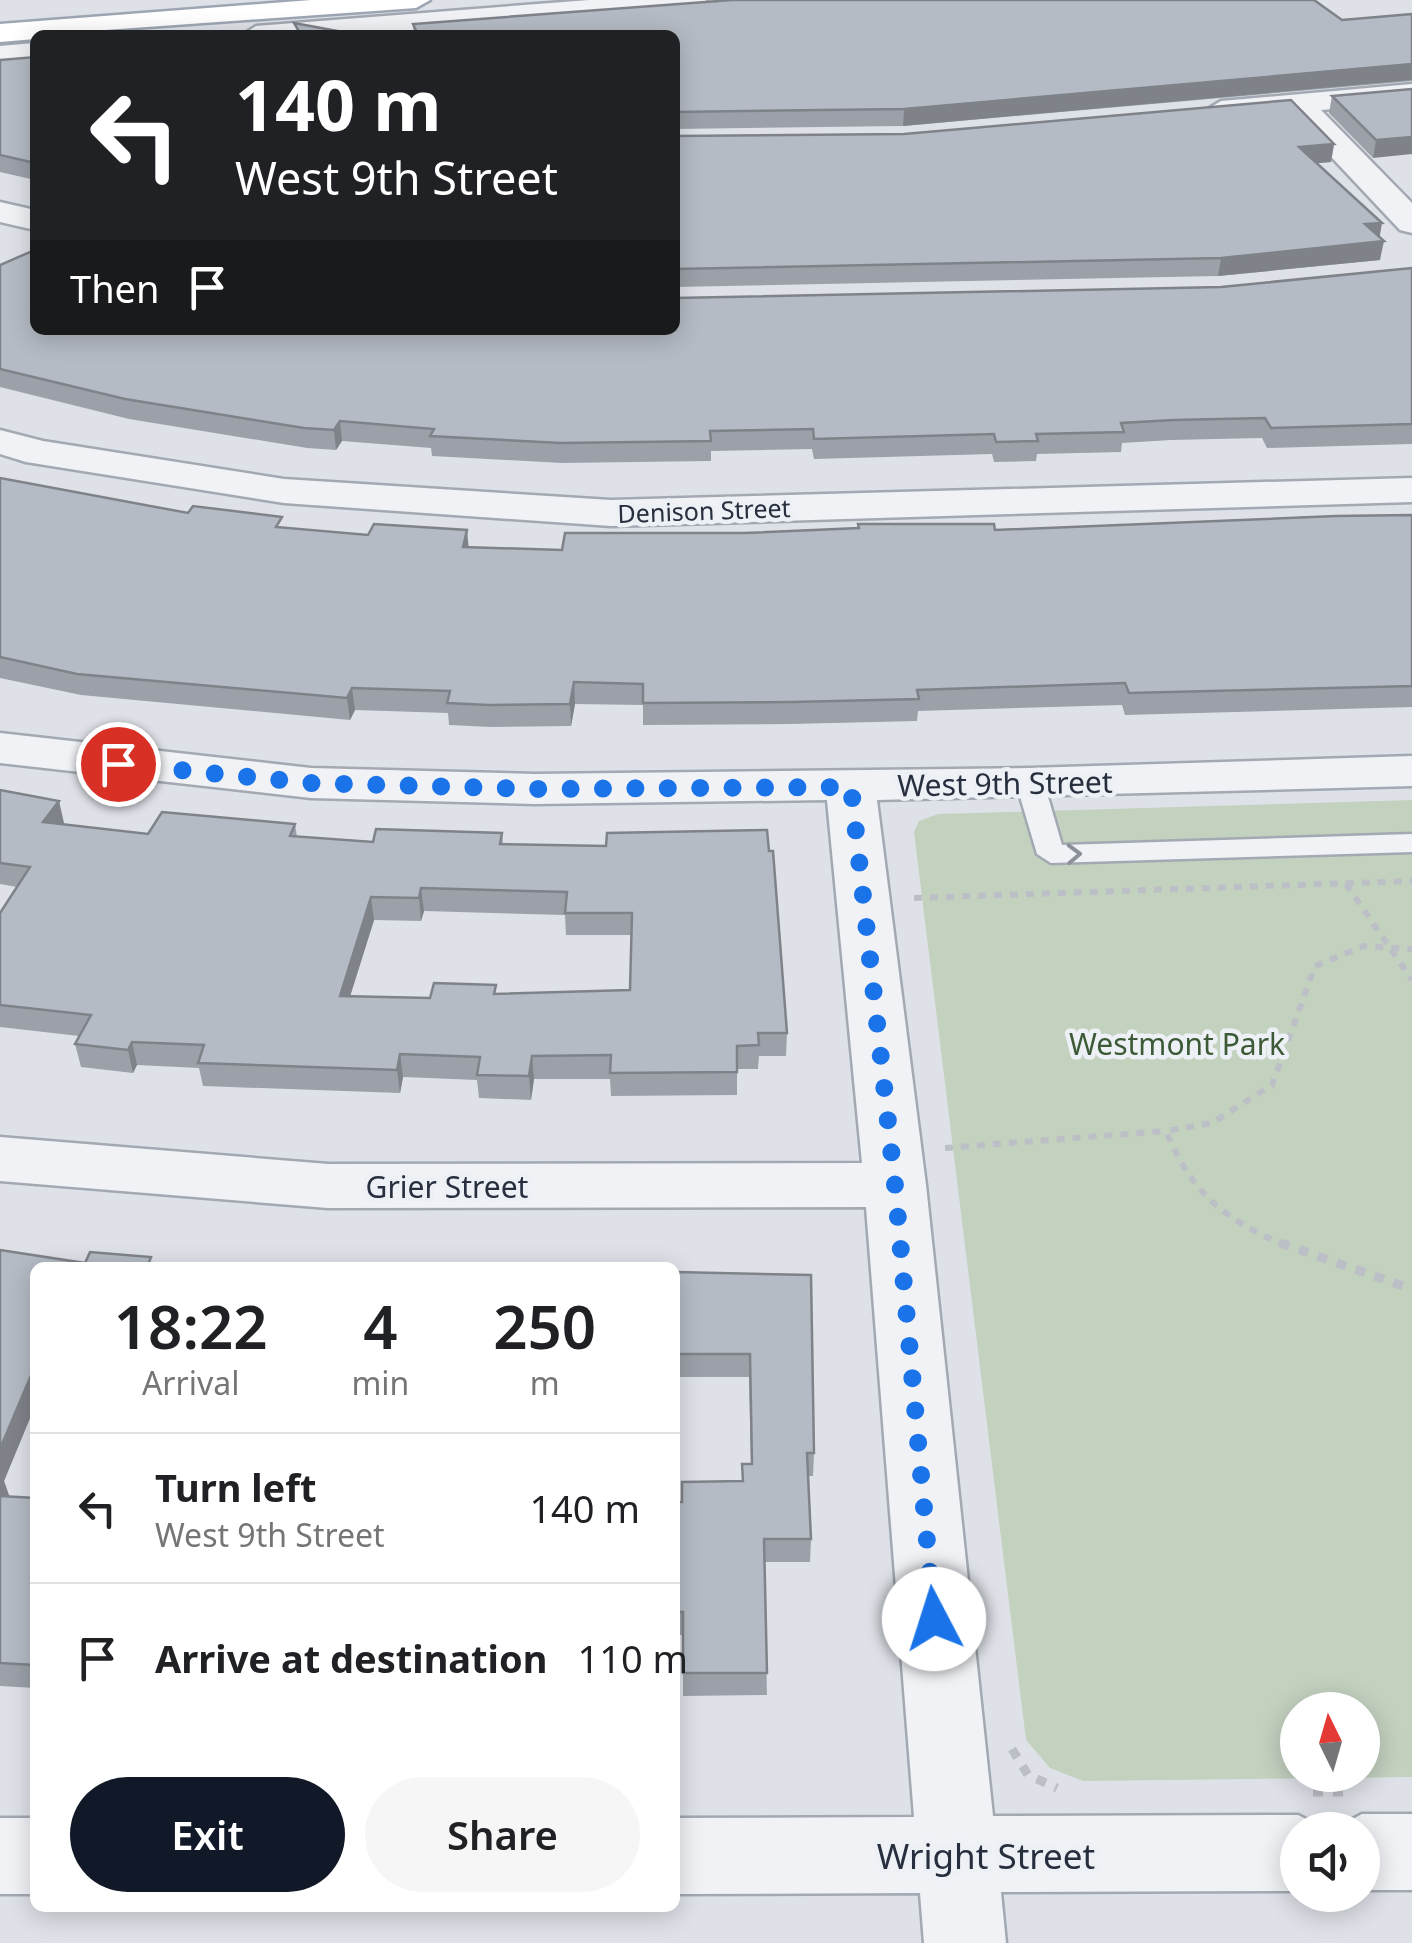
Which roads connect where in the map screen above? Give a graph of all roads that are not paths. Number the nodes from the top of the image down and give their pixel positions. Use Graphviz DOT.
graph roads {
  1 [pos="148,0"];
  2 [pos="416,0"];
  3 [pos="693,0"];
  4 [pos="0,10"];
  5 [pos="235,16"];
  6 [pos="318,30"];
  7 [pos="0,32"];
  8 [pos="30,52"];
  9 [pos="0,55"];
  10 [pos="1412,93"];
  11 [pos="1297,103"];
  12 [pos="1199,112"];
  13 [pos="0,212"];
  14 [pos="30,219"];
  15 [pos="1412,223"];
  16 [pos="0,442"];
  17 [pos="1412,490"];
  18 [pos="0,748"];
  19 [pos="1412,771"];
  20 [pos="1030,783"];
  21 [pos="851,787"];
  22 [pos="1412,843"];
  23 [pos="0,1159"];
  24 [pos="925,1167"];
  25 [pos="1280,1824"];
  26 [pos="1380,1834"];
  27 [pos="1412,1852"];
  28 [pos="0,1856"];
  29 [pos="30,1856"];
  30 [pos="680,1856"];
  31 [pos="955,1856"];
  32 [pos="964,1943"];
  1 -- 4 [label="main road"];
  2 -- 5 [label="main road"];
  3 -- 6 [label="street"];
  5 -- 7 [label="main road"];
  8 -- 9 [label="street"];
  10 -- 11 [label="street"];
  11 -- 12 [label="street"];
  11 -- 15 [label="street"];
  13 -- 14 [label="street"];
  16 -- 17 [label="street, Denison Street"];
  18 -- 21 [label="street, West 9th Street"];
  19 -- 20 [label="street, West 9th Street"];
  20 -- 21 [label="street, West 9th Street"];
  20 -- 22 [label="lane, one-way"];
  21 -- 24 [label="street"];
  23 -- 24 [label="street, Grier Street"];
  24 -- 31 [label="street"];
  25 -- 31 [label="street, Wright Street"];
  26 -- 27 [label="street"];
  28 -- 29 [label="street"];
  30 -- 31 [label="street, Wright Street"];
  31 -- 32 [label="street"];
}
